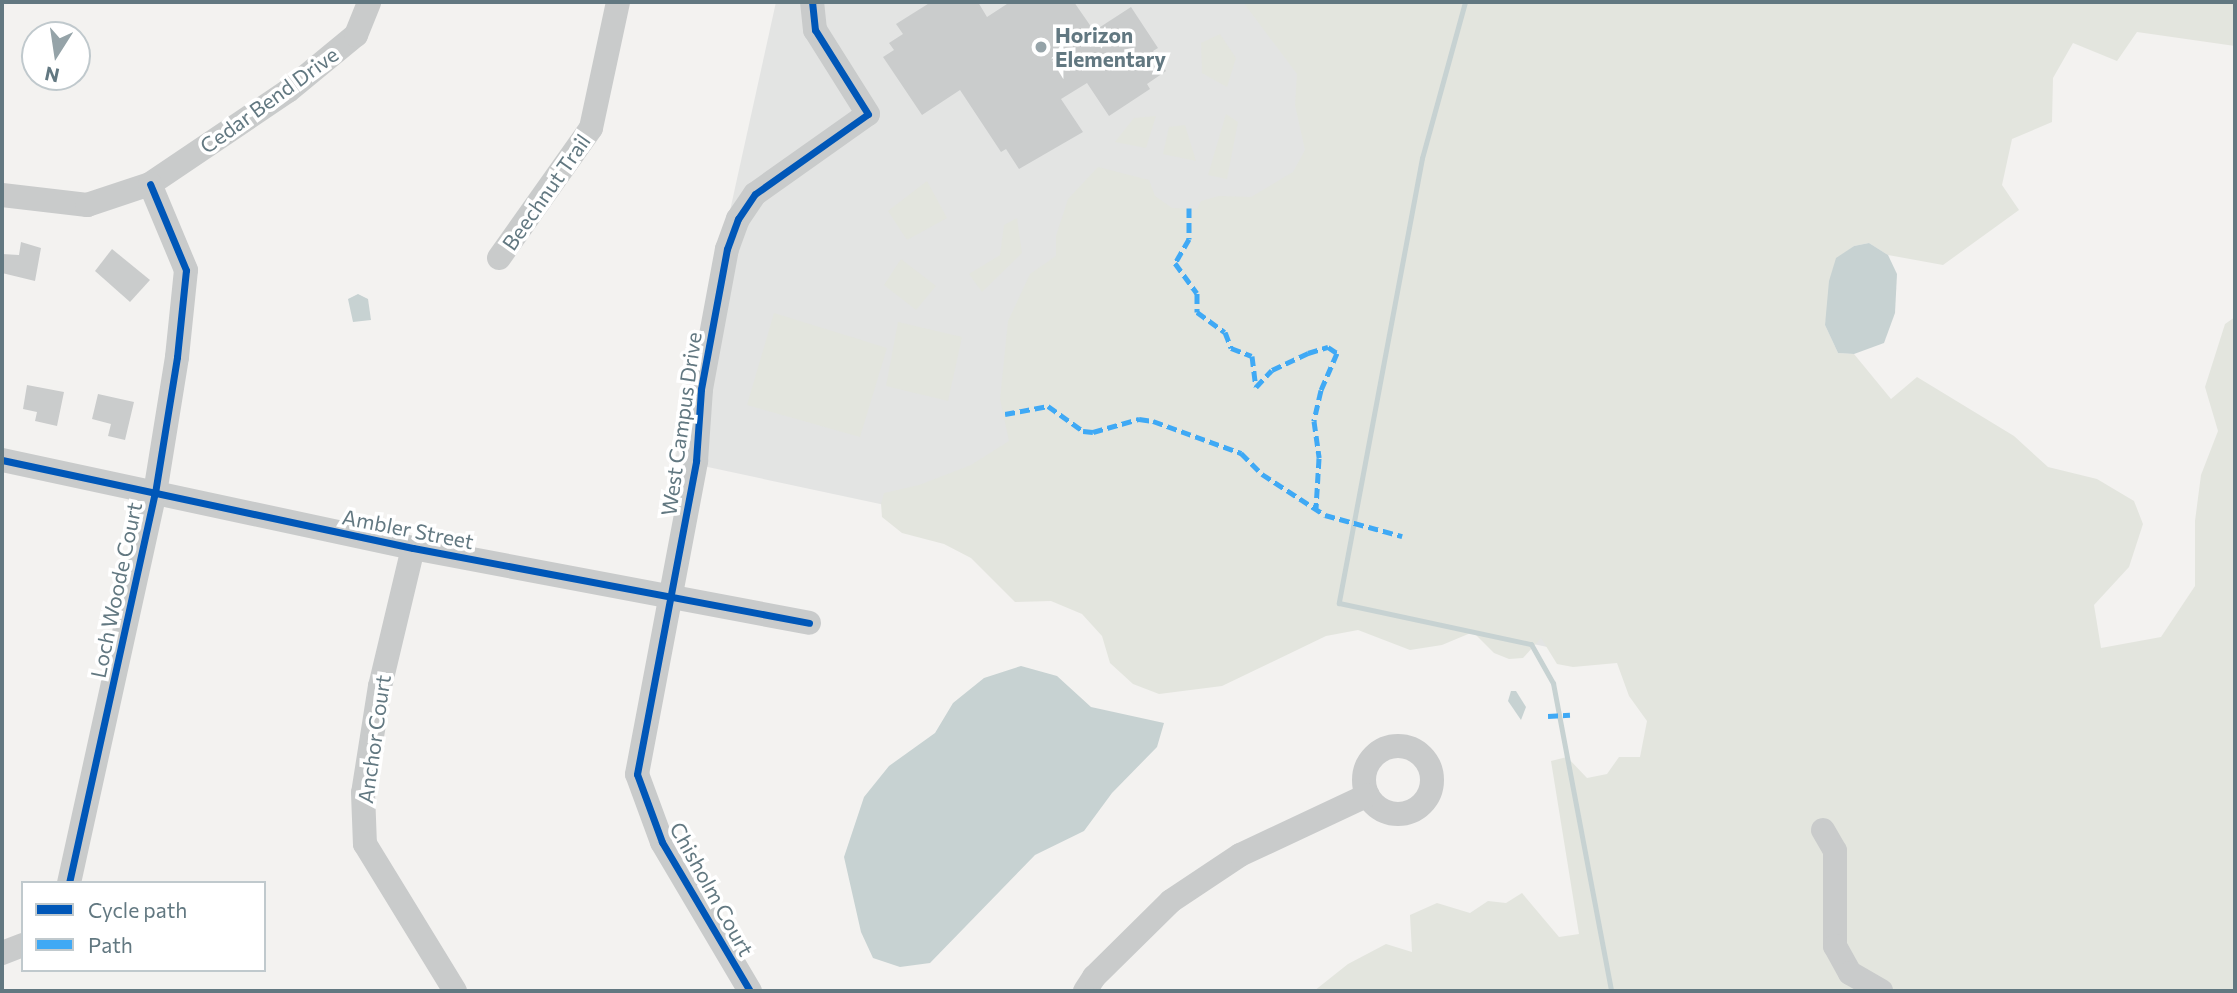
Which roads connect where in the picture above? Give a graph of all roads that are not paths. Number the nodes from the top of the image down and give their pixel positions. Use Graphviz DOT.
graph roads {
  1 [pos="369,2"];
  2 [pos="618,2"];
  3 [pos="812,2"];
  4 [pos="150,184"];
  5 [pos="2,195"];
  6 [pos="499,258"];
  7 [pos="2,460"];
  8 [pos="155,493"];
  9 [pos="413,548"];
  10 [pos="671,597"];
  11 [pos="809,623"];
  12 [pos="1368,795"];
  13 [pos="1823,830"];
  14 [pos="69,881"];
  15 [pos="21,946"];
  16 [pos="2,953"];
  17 [pos="455,991"];
  18 [pos="750,991"];
  19 [pos="1086,991"];
  20 [pos="1881,991"];
  1 -- 4 [label="street, Cedar Bend Drive"];
  2 -- 6 [label="street, Beechnut Trail"];
  3 -- 10 [label="street, West Campus Drive"];
  4 -- 5 [label="street, Cedar Bend Drive"];
  4 -- 8 [label="street, Loch Woode Court"];
  7 -- 8 [label="street, Ambler Street"];
  8 -- 9 [label="street, Ambler Street"];
  8 -- 14 [label="street, Loch Woode Court"];
  9 -- 10 [label="street, Ambler Street"];
  9 -- 17 [label="street, Anchor Court"];
  10 -- 11 [label="street, Ambler Street"];
  10 -- 18 [label="street, Chisholm Court"];
  12 -- 19 [label="street"];
  13 -- 20 [label="street"];
  15 -- 16 [label="street"];
}
